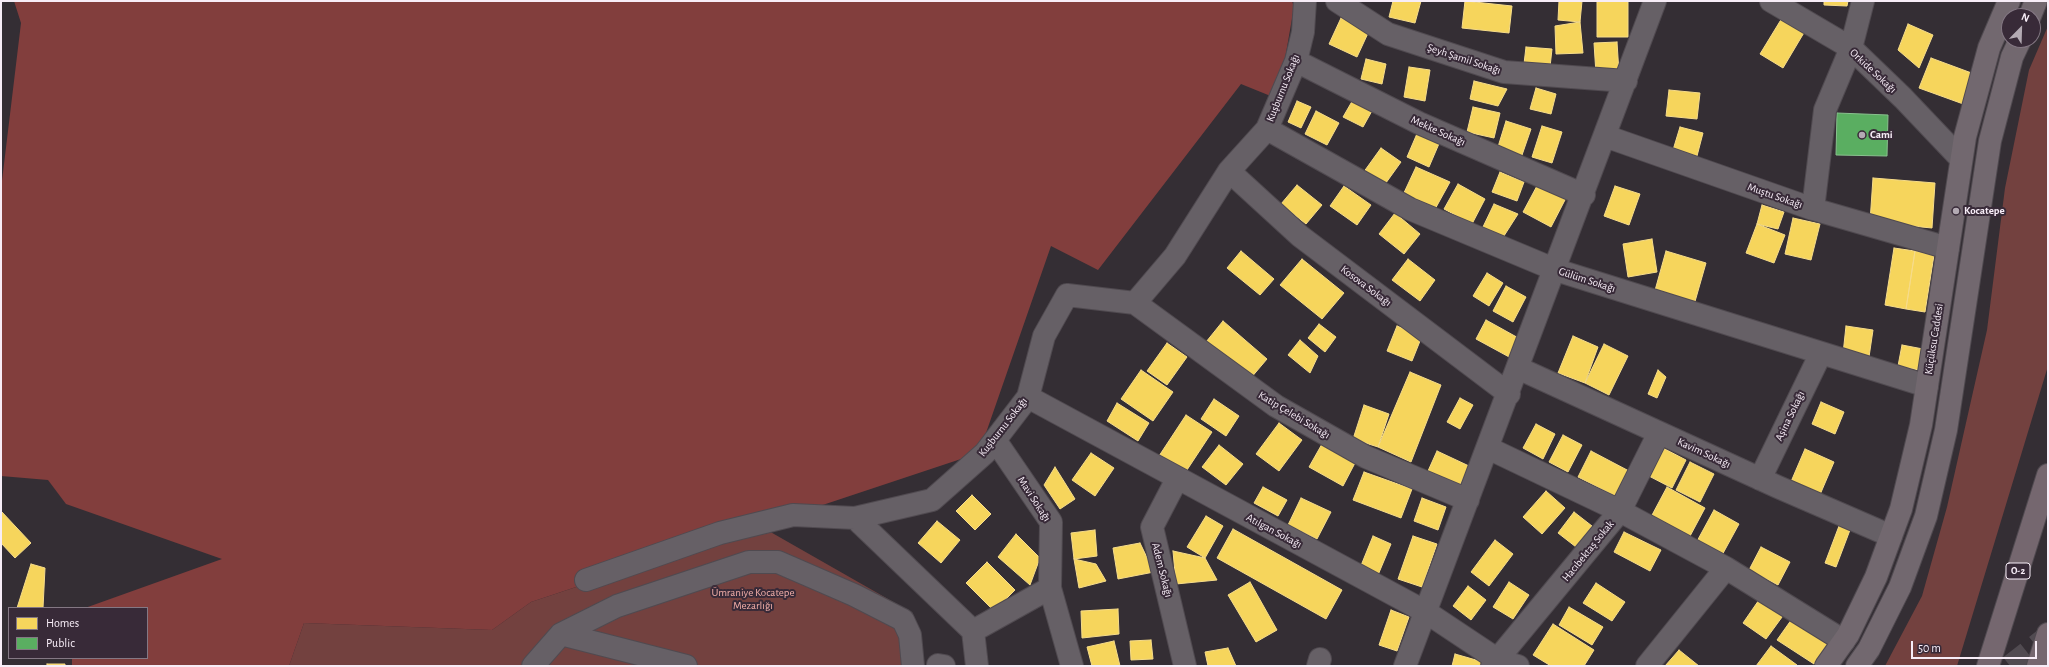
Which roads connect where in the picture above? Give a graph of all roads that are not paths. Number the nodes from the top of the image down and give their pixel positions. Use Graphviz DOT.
graph roads {
  1 [pos="1304,1"];
  2 [pos="1336,1"];
  3 [pos="1656,1"];
  4 [pos="1770,1"];
  5 [pos="1863,1"];
  6 [pos="2009,1"];
  7 [pos="1851,48"];
  8 [pos="2016,48"];
  9 [pos="1296,61"];
  10 [pos="1626,81"];
  11 [pos="1267,129"];
  12 [pos="1605,136"];
  13 [pos="1961,159"];
  14 [pos="1985,168"];
  15 [pos="1229,171"];
  16 [pos="1584,195"];
  17 [pos="1813,209"];
  18 [pos="1948,248"];
  19 [pos="1556,270"];
  20 [pos="1134,303"];
  21 [pos="1821,353"];
  22 [pos="1518,368"];
  23 [pos="1927,386"];
  24 [pos="1509,394"];
  25 [pos="1028,398"];
  26 [pos="1659,432"];
  27 [pos="995,440"];
  28 [pos="1488,448"];
  29 [pos="2048,475"];
  30 [pos="1177,479"];
  31 [pos="1760,479"];
  32 [pos="1468,500"];
  33 [pos="1620,511"];
  34 [pos="856,518"];
  35 [pos="1891,536"];
  36 [pos="1726,568"];
  37 [pos="586,580"];
  38 [pos="1050,588"];
  39 [pos="1426,612"];
  40 [pos="973,631"];
  41 [pos="562,634"];
  42 [pos="2048,634"];
  43 [pos="1844,641"];
  44 [pos="1503,664"];
  45 [pos="532,666"];
  46 [pos="686,666"];
  47 [pos="913,666"];
  48 [pos="977,666"];
  49 [pos="1072,666"];
  50 [pos="1185,666"];
  51 [pos="1405,666"];
  52 [pos="1647,666"];
  53 [pos="1826,666"];
  54 [pos="1857,666"];
  55 [pos="1988,666"];
  56 [pos="2038,666"];
  1 -- 9 [label="street, Kuşburnu Sokağı"];
  2 -- 10 [label="street, Şeyh Şamil Sokağı"];
  3 -- 10 [label="street"];
  4 -- 7 [label="street, Orkide Sokağı"];
  5 -- 7 [label="street"];
  6 -- 13 [label="main road, Küçüksu Caddesi"];
  7 -- 13 [label="street, Orkide Sokağı"];
  7 -- 17 [label="street"];
  8 -- 14 [label="main road"];
  9 -- 11 [label="street, Kuşburnu Sokağı"];
  9 -- 16 [label="street, Mekke Sokağı"];
  10 -- 12 [label="street"];
  11 -- 15 [label="street, Kuşburnu Sokağı"];
  11 -- 19 [label="street, Gülüm Sokağı"];
  12 -- 16 [label="street"];
  12 -- 17 [label="street, Muştu Sokağı"];
  13 -- 14 [label="main road"];
  13 -- 18 [label="main road, Küçüksu Caddesi"];
  14 -- 54 [label="main road"];
  15 -- 20 [label="street, Kuşburnu Sokağı"];
  15 -- 24 [label="street, Kosova Sokağı"];
  16 -- 19 [label="street"];
  17 -- 18 [label="street, Muştu Sokağı"];
  18 -- 23 [label="main road, Küçüksu Caddesi"];
  19 -- 21 [label="street, Gülüm Sokağı"];
  19 -- 22 [label="street"];
  20 -- 25 [label="street, Kuşburnu Sokağı"];
  20 -- 32 [label="street, Katip Çelebi Sokağı"];
  21 -- 23 [label="street, Gülüm Sokağı"];
  21 -- 31 [label="street, Aşina Sokağı"];
  22 -- 24 [label="street"];
  22 -- 26 [label="street, Kavim Sokağı"];
  23 -- 35 [label="main road, Küçüksu Caddesi"];
  24 -- 28 [label="street"];
  25 -- 27 [label="street, Kuşburnu Sokağı"];
  25 -- 30 [label="street, Atılgan Sokağı"];
  26 -- 31 [label="street, Kavim Sokağı"];
  26 -- 33 [label="street"];
  27 -- 34 [label="street, Kuşburnu Sokağı"];
  27 -- 38 [label="street, Mavi Sokağı"];
  28 -- 32 [label="street"];
  28 -- 33 [label="street, Hacıbektaş Sokak"];
  29 -- 55 [label="highway, O-2"];
  30 -- 39 [label="street, Atılgan Sokağı"];
  30 -- 50 [label="street, Adem Sokağı"];
  31 -- 35 [label="street, Kavim Sokağı"];
  32 -- 39 [label="street"];
  33 -- 36 [label="street"];
  33 -- 44 [label="street, Hacıbektaş Sokak"];
  34 -- 37 [label="street, Kuşburnu Sokağı"];
  34 -- 40 [label="street"];
  35 -- 43 [label="main road, Küçüksu Caddesi"];
  36 -- 43 [label="street"];
  36 -- 52 [label="street"];
  38 -- 40 [label="street"];
  38 -- 49 [label="street, Mavi Sokağı"];
  39 -- 44 [label="street, Atılgan Sokağı"];
  39 -- 51 [label="street"];
  40 -- 48 [label="street"];
  41 -- 45 [label="street"];
  41 -- 46 [label="street"];
  41 -- 47 [label="street"];
  42 -- 56 [label="highway"];
  43 -- 53 [label="main road, Küçüksu Caddesi"];
}
